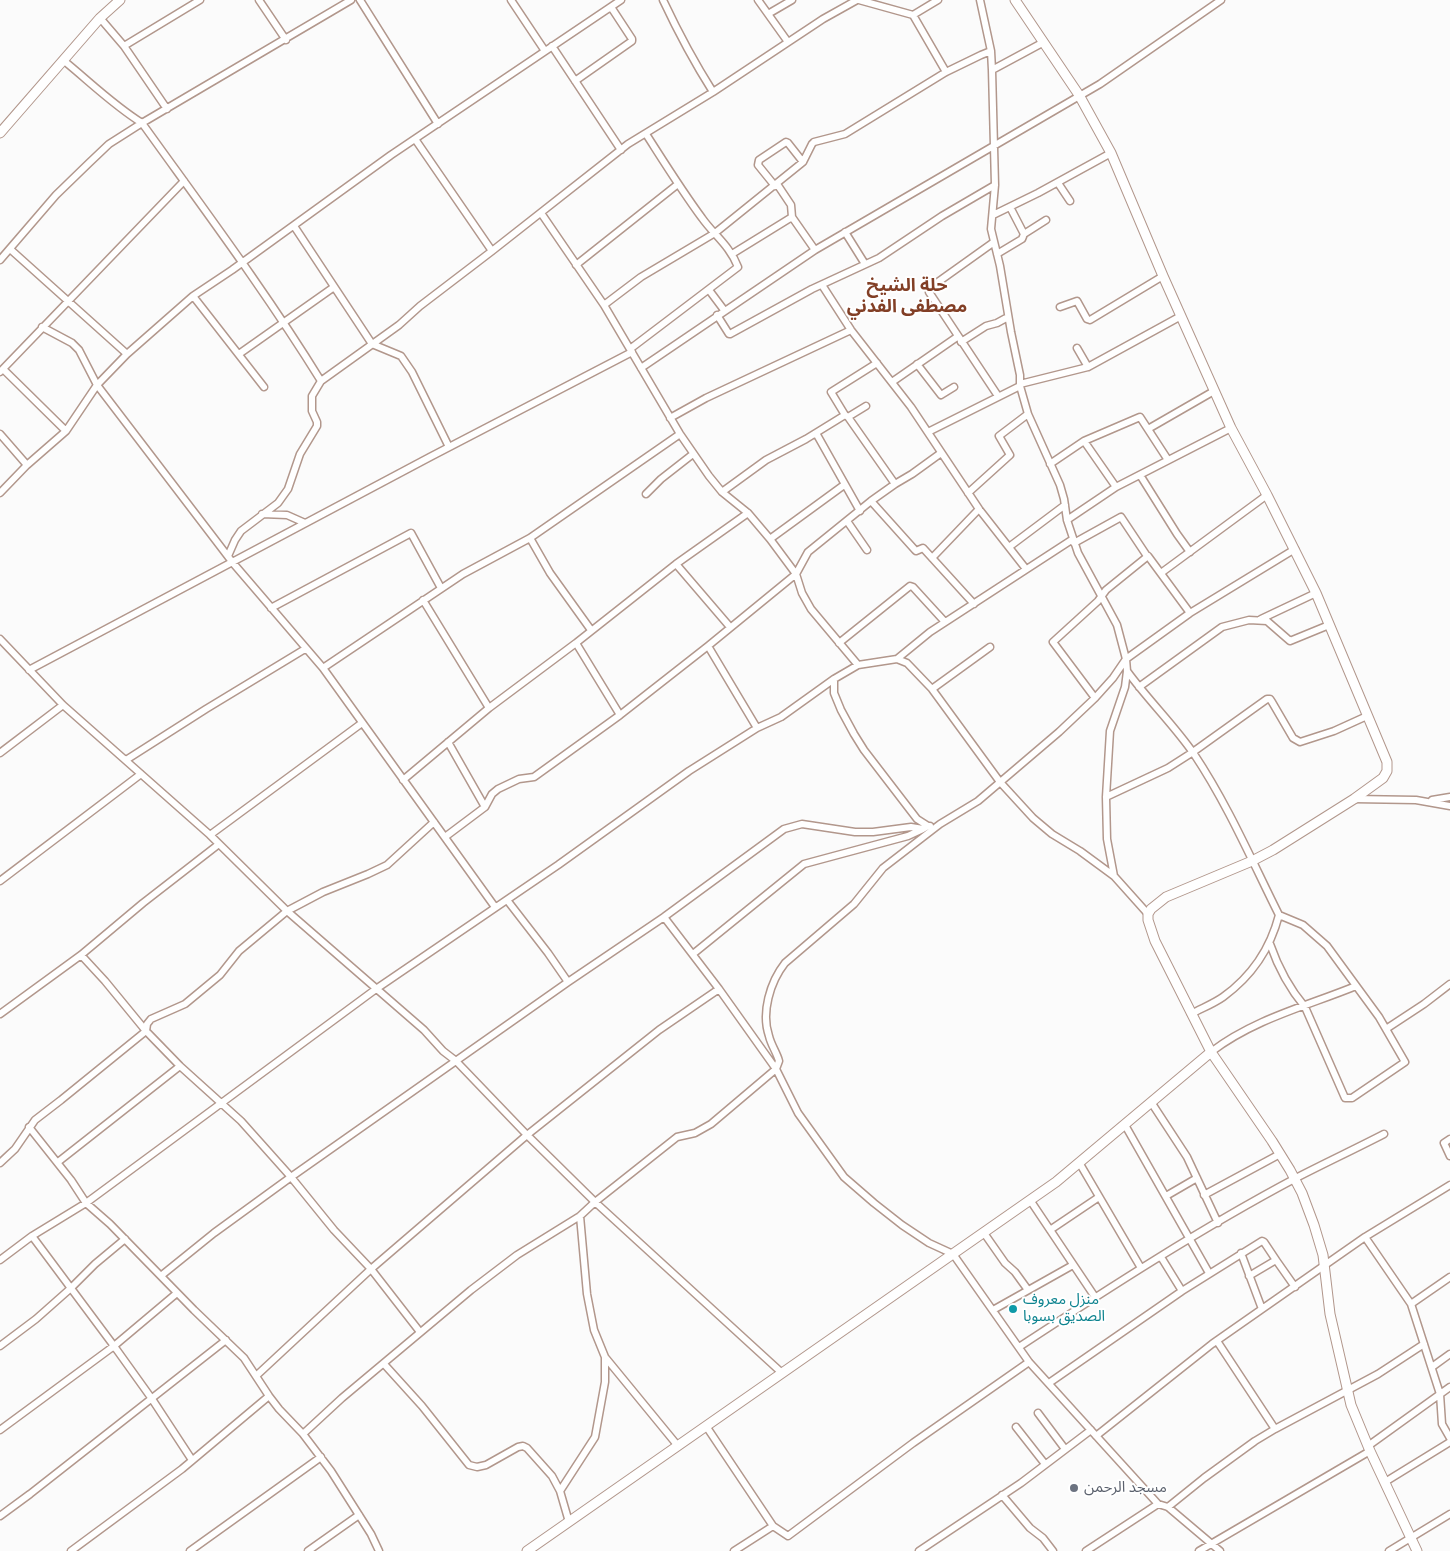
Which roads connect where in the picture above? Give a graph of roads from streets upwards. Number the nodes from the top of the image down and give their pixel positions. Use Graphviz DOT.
graph roads {
  1 [pos="120,0"];
  2 [pos="200,0"];
  3 [pos="259,0"];
  4 [pos="351,0"];
  5 [pos="360,0"];
  6 [pos="511,0"];
  7 [pos="621,0"];
  8 [pos="663,0"];
  9 [pos="758,0"];
  10 [pos="792,0"];
  11 [pos="858,0"];
  12 [pos="938,0"];
  13 [pos="980,0"];
  14 [pos="1015,0"];
  15 [pos="1221,0"];
  16 [pos="611,7"];
  17 [pos="768,14"];
  18 [pos="913,15"];
  19 [pos="100,18"];
  20 [pos="286,40"];
  21 [pos="788,42"];
  22 [pos="1044,42"];
  23 [pos="124,46"];
  24 [pos="552,46"];
  25 [pos="545,51"];
  26 [pos="991,51"];
  27 [pos="63,60"];
  28 [pos="992,70"];
  29 [pos="946,72"];
  30 [pos="575,82"];
  31 [pos="713,92"];
  32 [pos="1079,95"];
  33 [pos="167,109"];
  34 [pos="142,123"];
  35 [pos="438,124"];
  36 [pos="0,133"];
  37 [pos="646,134"];
  38 [pos="415,139"];
  39 [pos="995,145"];
  40 [pos="620,150"];
  41 [pos="1111,153"];
  42 [pos="804,162"];
  43 [pos="184,181"];
  44 [pos="1058,183"];
  45 [pos="678,184"];
  46 [pos="776,185"];
  47 [pos="995,185"];
  48 [pos="1070,202"];
  49 [pos="1010,207"];
  50 [pos="541,213"];
  51 [pos="992,215"];
  52 [pos="792,217"];
  53 [pos="1046,220"];
  54 [pos="294,226"];
  55 [pos="845,232"];
  56 [pos="715,233"];
  57 [pos="1024,234"];
  58 [pos="994,242"];
  59 [pos="10,249"];
  60 [pos="815,250"];
  61 [pos="492,251"];
  62 [pos="732,254"];
  63 [pos="996,254"];
  64 [pos="1,256"];
  65 [pos="242,262"];
  66 [pos="866,264"];
  67 [pos="576,265"];
  68 [pos="1163,276"];
  69 [pos="822,285"];
  70 [pos="334,286"];
  71 [pos="709,290"];
  72 [pos="193,296"];
  73 [pos="69,300"];
  74 [pos="604,305"];
  75 [pos="1060,307"];
  76 [pos="724,310"];
  77 [pos="717,315"];
  78 [pos="1181,316"];
  79 [pos="1008,317"];
  80 [pos="283,322"];
  81 [pos="42,327"];
  82 [pos="851,330"];
  83 [pos="959,339"];
  84 [pos="372,344"];
  85 [pos="1077,348"];
  86 [pos="631,351"];
  87 [pos="127,354"];
  88 [pos="239,354"];
  89 [pos="876,363"];
  90 [pos="917,364"];
  91 [pos="1088,367"];
  92 [pos="640,368"];
  93 [pos="2,371"];
  94 [pos="321,381"];
  95 [pos="892,382"];
  96 [pos="96,385"];
  97 [pos="1020,385"];
  98 [pos="264,387"];
  99 [pos="954,387"];
  100 [pos="1214,391"];
  101 [pos="998,396"];
  102 [pos="866,406"];
  103 [pos="1028,414"];
  104 [pos="847,416"];
  105 [pos="670,418"];
  106 [pos="1231,428"];
  107 [pos="1148,429"];
  108 [pos="66,431"];
  109 [pos="928,432"];
  110 [pos="816,433"];
  111 [pos="0,434"];
  112 [pos="680,434"];
  113 [pos="1084,441"];
  114 [pos="449,447"];
  115 [pos="941,453"];
  116 [pos="693,454"];
  117 [pos="1168,460"];
  118 [pos="1050,464"];
  119 [pos="27,465"];
  120 [pos="1140,475"];
  121 [pos="895,484"];
  122 [pos="844,485"];
  123 [pos="1116,487"];
  124 [pos="722,492"];
  125 [pos="0,493"];
  126 [pos="968,493"];
  127 [pos="646,494"];
  128 [pos="1267,495"];
  129 [pos="871,501"];
  130 [pos="1065,505"];
  131 [pos="979,510"];
  132 [pos="860,511"];
  133 [pos="748,513"];
  134 [pos="262,514"];
  135 [pos="1067,520"];
  136 [pos="847,521"];
  137 [pos="305,523"];
  138 [pos="530,538"];
  139 [pos="770,539"];
  140 [pos="1074,541"];
  141 [pos="1010,547"];
  142 [pos="1295,549"];
  143 [pos="867,550"];
  144 [pos="1190,552"];
  145 [pos="228,556"];
  146 [pos="1147,556"];
  147 [pos="932,558"];
  148 [pos="233,563"];
  149 [pos="676,564"];
  150 [pos="1026,569"];
  151 [pos="1161,573"];
  152 [pos="796,574"];
  153 [pos="441,588"];
  154 [pos="1316,593"];
  155 [pos="1102,596"];
  156 [pos="423,600"];
  157 [pos="974,604"];
  158 [pos="271,608"];
  159 [pos="1190,613"];
  160 [pos="1260,620"];
  161 [pos="945,622"];
  162 [pos="1330,625"];
  163 [pos="730,627"];
  164 [pos="591,630"];
  165 [pos="0,639"];
  166 [pos="576,643"];
  167 [pos="839,643"];
  168 [pos="708,646"];
  169 [pos="990,647"];
  170 [pos="306,649"];
  171 [pos="897,658"];
  172 [pos="1126,659"];
  173 [pos="858,665"];
  174 [pos="323,668"];
  175 [pos="29,670"];
  176 [pos="1127,671"];
  177 [pos="834,679"];
  178 [pos="1139,687"];
  179 [pos="932,689"];
  180 [pos="1094,698"];
  181 [pos="63,705"];
  182 [pos="489,708"];
  183 [pos="620,715"];
  184 [pos="1367,716"];
  185 [pos="362,723"];
  186 [pos="757,728"];
  187 [pos="448,742"];
  188 [pos="1193,752"];
  189 [pos="0,753"];
  190 [pos="126,760"];
  191 [pos="141,774"];
  192 [pos="403,780"];
  193 [pos="1000,782"];
  194 [pos="1106,797"];
  195 [pos="1450,797"];
  196 [pos="1354,799"];
  197 [pos="1426,801"];
  198 [pos="1450,806"];
  199 [pos="485,807"];
  200 [pos="434,822"];
  201 [pos="940,824"];
  202 [pos="925,827"];
  203 [pos="210,835"];
  204 [pos="445,837"];
  205 [pos="219,844"];
  206 [pos="1252,861"];
  207 [pos="1114,876"];
  208 [pos="0,881"];
  209 [pos="507,900"];
  210 [pos="495,907"];
  211 [pos="287,911"];
  212 [pos="1148,914"];
  213 [pos="1279,915"];
  214 [pos="664,917"];
  215 [pos="1270,944"];
  216 [pos="693,954"];
  217 [pos="81,955"];
  218 [pos="568,982"];
  219 [pos="1450,984"];
  220 [pos="1356,986"];
  221 [pos="376,989"];
  222 [pos="719,989"];
  223 [pos="1305,1007"];
  224 [pos="0,1014"];
  225 [pos="1191,1014"];
  226 [pos="1386,1029"];
  227 [pos="146,1030"];
  228 [pos="1211,1052"];
  229 [pos="456,1061"];
  230 [pos="180,1066"];
  231 [pos="776,1069"];
  232 [pos="1151,1102"];
  233 [pos="221,1104"];
  234 [pos="1125,1125"];
  235 [pos="29,1126"];
  236 [pos="1384,1134"];
  237 [pos="527,1135"];
  238 [pos="1450,1139"];
  239 [pos="1280,1154"];
  240 [pos="1450,1156"];
  241 [pos="58,1162"];
  242 [pos="0,1164"];
  243 [pos="1080,1164"];
  244 [pos="291,1177"];
  245 [pos="1197,1178"];
  246 [pos="1295,1179"];
  247 [pos="1450,1185"];
  248 [pos="1204,1195"];
  249 [pos="1166,1196"];
  250 [pos="1099,1197"];
  251 [pos="1030,1200"];
  252 [pos="595,1202"];
  253 [pos="86,1204"];
  254 [pos="580,1216"];
  255 [pos="1218,1223"];
  256 [pos="1050,1230"];
  257 [pos="984,1233"];
  258 [pos="32,1236"];
  259 [pos="1365,1237"];
  260 [pos="125,1239"];
  261 [pos="1190,1239"];
  262 [pos="1240,1253"];
  263 [pos="953,1254"];
  264 [pos="1161,1256"];
  265 [pos="0,1260"];
  266 [pos="1276,1260"];
  267 [pos="1073,1265"];
  268 [pos="1325,1266"];
  269 [pos="371,1268"];
  270 [pos="1141,1268"];
  271 [pos="1209,1273"];
  272 [pos="162,1275"];
  273 [pos="1249,1276"];
  274 [pos="1450,1277"];
  275 [pos="1295,1287"];
  276 [pos="71,1288"];
  277 [pos="1028,1290"];
  278 [pos="1182,1290"];
  279 [pos="177,1293"];
  280 [pos="1095,1296"];
  281 [pos="1411,1304"];
  282 [pos="1262,1309"];
  283 [pos="993,1310"];
  284 [pos="420,1332"];
  285 [pos="226,1340"];
  286 [pos="1217,1341"];
  287 [pos="1424,1344"];
  288 [pos="0,1346"];
  289 [pos="114,1346"];
  290 [pos="1019,1347"];
  291 [pos="1450,1354"];
  292 [pos="605,1357"];
  293 [pos="1028,1362"];
  294 [pos="384,1364"];
  295 [pos="1432,1367"];
  296 [pos="782,1373"];
  297 [pos="256,1376"];
  298 [pos="1049,1383"];
  299 [pos="1450,1387"];
  300 [pos="1347,1391"];
  301 [pos="1440,1394"];
  302 [pos="268,1396"];
  303 [pos="152,1399"];
  304 [pos="1038,1414"];
  305 [pos="706,1426"];
  306 [pos="1016,1427"];
  307 [pos="1275,1429"];
  308 [pos="0,1430"];
  309 [pos="1090,1430"];
  310 [pos="303,1434"];
  311 [pos="1096,1436"];
  312 [pos="1450,1440"];
  313 [pos="678,1446"];
  314 [pos="1369,1448"];
  315 [pos="1065,1449"];
  316 [pos="321,1457"];
  317 [pos="192,1460"];
  318 [pos="1045,1464"];
  319 [pos="1385,1482"];
  320 [pos="560,1491"];
  321 [pos="1002,1495"];
  322 [pos="1158,1504"];
  323 [pos="1168,1507"];
  324 [pos="1450,1514"];
  325 [pos="359,1515"];
  326 [pos="0,1516"];
  327 [pos="569,1522"];
  328 [pos="773,1526"];
  329 [pos="1412,1538"];
  330 [pos="1211,1543"];
  331 [pos="75,1550"];
  332 [pos="531,1550"];
  333 [pos="190,1551"];
  334 [pos="308,1551"];
  335 [pos="379,1551"];
  336 [pos="734,1551"];
  337 [pos="919,1551"];
  338 [pos="1053,1551"];
  339 [pos="1086,1551"];
  340 [pos="1199,1551"];
  341 [pos="1220,1551"];
  342 [pos="1389,1551"];
  343 [pos="1417,1551"];
  1 -- 19 [label="street"];
  2 -- 23 [label="street"];
  3 -- 20 [label="street"];
  4 -- 20 [label="street"];
  5 -- 35 [label="street"];
  6 -- 25 [label="street"];
  7 -- 16 [label="street"];
  8 -- 31 [label="street"];
  9 -- 17 [label="street"];
  10 -- 17 [label="street"];
  11 -- 18 [label="street"];
  11 -- 21 [label="street"];
  12 -- 18 [label="street"];
  13 -- 26 [label="street"];
  14 -- 22 [label="street"];
  15 -- 32 [label="street"];
  16 -- 24 [label="street"];
  16 -- 30 [label="street"];
  17 -- 21 [label="street"];
  18 -- 29 [label="street"];
  19 -- 23 [label="street"];
  19 -- 27 [label="street"];
  20 -- 33 [label="street"];
  21 -- 31 [label="street"];
  22 -- 28 [label="street"];
  22 -- 32 [label="street"];
  23 -- 33 [label="street"];
  24 -- 25 [label="street"];
  24 -- 30 [label="street"];
  25 -- 35 [label="street"];
  26 -- 28 [label="street"];
  26 -- 29 [label="street"];
  27 -- 34 [label="street"];
  27 -- 36 [label="street"];
  28 -- 39 [label="street"];
  29 -- 42 [label="street"];
  30 -- 40 [label="street"];
  31 -- 37 [label="street"];
  32 -- 39 [label="street"];
  32 -- 41 [label="street"];
  33 -- 34 [label="street"];
  34 -- 43 [label="street"];
  34 -- 59 [label="street"];
  35 -- 38 [label="street"];
  37 -- 40 [label="street"];
  37 -- 45 [label="street"];
  38 -- 54 [label="street"];
  38 -- 61 [label="street"];
  39 -- 47 [label="street"];
  39 -- 55 [label="street"];
  40 -- 50 [label="street"];
  41 -- 44 [label="street"];
  41 -- 68 [label="street"];
  42 -- 46 [label="street"];
  42 -- 46 [label="street"];
  43 -- 65 [label="street"];
  43 -- 73 [label="street"];
  44 -- 48 [label="street"];
  44 -- 49 [label="street"];
  45 -- 56 [label="street"];
  45 -- 67 [label="street"];
  46 -- 52 [label="street"];
  46 -- 56 [label="street"];
  47 -- 51 [label="street"];
  47 -- 66 [label="street"];
  49 -- 51 [label="street"];
  49 -- 57 [label="street"];
  50 -- 61 [label="street"];
  50 -- 67 [label="street"];
  51 -- 58 [label="street"];
  52 -- 60 [label="street"];
  52 -- 62 [label="street"];
  53 -- 57 [label="street"];
  54 -- 65 [label="street"];
  54 -- 70 [label="street"];
  55 -- 60 [label="street"];
  55 -- 66 [label="street"];
  56 -- 62 [label="street"];
  56 -- 74 [label="street"];
  57 -- 63 [label="street"];
  58 -- 63 [label="street"];
  58 -- 83 [label="street"];
  59 -- 64 [label="street"];
  59 -- 73 [label="street"];
  60 -- 76 [label="street"];
  61 -- 84 [label="street"];
  62 -- 71 [label="street"];
  63 -- 79 [label="street"];
  65 -- 72 [label="street"];
  65 -- 80 [label="street"];
  66 -- 69 [label="street"];
  67 -- 74 [label="street"];
  68 -- 75 [label="street"];
  68 -- 78 [label="street"];
  69 -- 77 [label="street"];
  69 -- 82 [label="street"];
  70 -- 80 [label="street"];
  70 -- 84 [label="street"];
  71 -- 76 [label="street"];
  71 -- 86 [label="street"];
  72 -- 87 [label="street"];
  72 -- 88 [label="street"];
  73 -- 81 [label="street"];
  73 -- 87 [label="street"];
  74 -- 86 [label="street"];
  76 -- 77 [label="street"];
  77 -- 92 [label="street"];
  78 -- 91 [label="street"];
  78 -- 100 [label="street"];
  79 -- 83 [label="street"];
  79 -- 97 [label="street"];
  80 -- 88 [label="street"];
  80 -- 94 [label="street"];
  81 -- 93 [label="street"];
  81 -- 96 [label="street"];
  82 -- 89 [label="street"];
  82 -- 105 [label="street"];
  83 -- 90 [label="street"];
  83 -- 101 [label="street"];
  84 -- 94 [label="street"];
  84 -- 114 [label="street"];
  85 -- 91 [label="street"];
  86 -- 92 [label="street"];
  86 -- 114 [label="street"];
  87 -- 96 [label="street"];
  88 -- 98 [label="street"];
  89 -- 95 [label="street"];
  89 -- 104 [label="street"];
  90 -- 95 [label="street"];
  90 -- 99 [label="street"];
  91 -- 97 [label="street"];
  92 -- 105 [label="street"];
  93 -- 108 [label="street"];
  94 -- 134 [label="street"];
  95 -- 109 [label="street"];
  96 -- 108 [label="street"];
  96 -- 145 [label="street"];
  97 -- 101 [label="street"];
  97 -- 103 [label="street"];
  100 -- 106 [label="street"];
  100 -- 107 [label="street"];
  101 -- 109 [label="street"];
  102 -- 104 [label="street"];
  103 -- 118 [label="street"];
  103 -- 126 [label="street"];
  104 -- 110 [label="street"];
  104 -- 121 [label="street"];
  105 -- 112 [label="street"];
  106 -- 117 [label="street"];
  106 -- 128 [label="street"];
  107 -- 113 [label="street"];
  107 -- 117 [label="street"];
  108 -- 119 [label="street"];
  109 -- 115 [label="street"];
  110 -- 122 [label="street"];
  110 -- 124 [label="street"];
  111 -- 119 [label="street"];
  112 -- 116 [label="street"];
  112 -- 138 [label="street"];
  113 -- 118 [label="street"];
  113 -- 123 [label="street"];
  114 -- 137 [label="street"];
  115 -- 121 [label="street"];
  115 -- 126 [label="street"];
  116 -- 124 [label="street"];
  116 -- 127 [label="street"];
  117 -- 120 [label="street"];
  118 -- 130 [label="street"];
  119 -- 125 [label="street"];
  120 -- 123 [label="street"];
  120 -- 144 [label="street"];
  121 -- 129 [label="street"];
  122 -- 132 [label="street"];
  122 -- 139 [label="street"];
  123 -- 135 [label="street"];
  124 -- 133 [label="street"];
  126 -- 131 [label="street"];
  128 -- 142 [label="street"];
  128 -- 144 [label="street"];
  129 -- 132 [label="street"];
  129 -- 147 [label="street"];
  130 -- 135 [label="street"];
  130 -- 141 [label="street"];
  131 -- 141 [label="street"];
  131 -- 147 [label="street"];
  132 -- 136 [label="street"];
  133 -- 139 [label="street"];
  133 -- 149 [label="street"];
  134 -- 137 [label="street"];
  134 -- 145 [label="street"];
  135 -- 140 [label="street"];
  136 -- 143 [label="street"];
  136 -- 152 [label="street"];
  137 -- 148 [label="street"];
  138 -- 153 [label="street"];
  138 -- 164 [label="street"];
  139 -- 152 [label="street"];
  140 -- 146 [label="street"];
  140 -- 150 [label="street"];
  140 -- 155 [label="street"];
  141 -- 150 [label="street"];
  142 -- 154 [label="street"];
  142 -- 159 [label="street"];
  144 -- 151 [label="street"];
  145 -- 148 [label="street"];
  146 -- 151 [label="street"];
  146 -- 155 [label="street"];
  147 -- 157 [label="street"];
  148 -- 158 [label="street"];
  148 -- 175 [label="street"];
  149 -- 163 [label="street"];
  149 -- 164 [label="street"];
  150 -- 157 [label="street"];
  151 -- 159 [label="street"];
  152 -- 163 [label="street"];
  152 -- 167 [label="street"];
  153 -- 156 [label="street"];
  153 -- 158 [label="street"];
  154 -- 160 [label="street"];
  154 -- 162 [label="street"];
  155 -- 172 [label="street"];
  155 -- 180 [label="street"];
  156 -- 174 [label="street"];
  156 -- 182 [label="street"];
  157 -- 161 [label="street"];
  158 -- 170 [label="street"];
  159 -- 172 [label="street"];
  160 -- 162 [label="street"];
  160 -- 178 [label="street"];
  161 -- 167 [label="street"];
  161 -- 171 [label="street"];
  162 -- 184 [label="street"];
  163 -- 168 [label="street"];
  164 -- 166 [label="street"];
  165 -- 175 [label="street"];
  166 -- 182 [label="street"];
  166 -- 183 [label="street"];
  167 -- 173 [label="street"];
  168 -- 183 [label="street"];
  168 -- 186 [label="street"];
  169 -- 179 [label="street"];
  170 -- 174 [label="street"];
  170 -- 190 [label="street"];
  171 -- 173 [label="street"];
  171 -- 179 [label="street"];
  172 -- 176 [label="street"];
  172 -- 180 [label="street"];
  173 -- 177 [label="street"];
  174 -- 185 [label="street"];
  175 -- 181 [label="street"];
  176 -- 178 [label="street"];
  176 -- 194 [label="street"];
  177 -- 186 [label="street"];
  177 -- 202 [label="street"];
  178 -- 188 [label="street"];
  179 -- 193 [label="street"];
  180 -- 193 [label="street"];
  181 -- 189 [label="street"];
  181 -- 190 [label="street"];
  182 -- 187 [label="street"];
  183 -- 199 [label="street"];
  184 -- 188 [label="street"];
  184 -- 196 [label="street"];
  185 -- 192 [label="street"];
  185 -- 203 [label="street"];
  186 -- 209 [label="street"];
  187 -- 192 [label="street"];
  187 -- 199 [label="street"];
  188 -- 194 [label="street"];
  188 -- 206 [label="street"];
  190 -- 191 [label="street"];
  191 -- 203 [label="street"];
  191 -- 208 [label="street"];
  192 -- 200 [label="street"];
  193 -- 201 [label="street"];
  193 -- 207 [label="street"];
  194 -- 207 [label="street"];
  195 -- 197 [label="street"];
  196 -- 197 [label="street"];
  196 -- 206 [label="street"];
  197 -- 198 [label="street"];
  199 -- 204 [label="street"];
  200 -- 204 [label="street"];
  200 -- 211 [label="street"];
  201 -- 202 [label="street"];
  201 -- 231 [label="street"];
  202 -- 214 [label="street"];
  202 -- 216 [label="street"];
  203 -- 205 [label="street"];
  204 -- 210 [label="street"];
  205 -- 211 [label="street"];
  205 -- 217 [label="street"];
  206 -- 212 [label="street"];
  206 -- 213 [label="street"];
  207 -- 212 [label="street"];
  209 -- 210 [label="street"];
  209 -- 218 [label="street"];
  210 -- 221 [label="street"];
  211 -- 221 [label="street"];
  211 -- 227 [label="street"];
  212 -- 225 [label="street"];
  213 -- 215 [label="street"];
  213 -- 220 [label="street"];
  214 -- 216 [label="street"];
  214 -- 218 [label="street"];
  215 -- 223 [label="street"];
  215 -- 225 [label="street"];
  216 -- 222 [label="street"];
  217 -- 224 [label="street"];
  217 -- 227 [label="street"];
  218 -- 229 [label="street"];
  219 -- 226 [label="street"];
  220 -- 223 [label="street"];
  220 -- 226 [label="street"];
  221 -- 229 [label="street"];
  221 -- 233 [label="street"];
  222 -- 231 [label="street"];
  222 -- 237 [label="street"];
  223 -- 226 [label="street"];
  223 -- 228 [label="street"];
  225 -- 228 [label="street"];
  227 -- 230 [label="street"];
  227 -- 235 [label="street"];
  228 -- 232 [label="street"];
  228 -- 239 [label="street"];
  229 -- 237 [label="street"];
  229 -- 244 [label="street"];
  230 -- 233 [label="street"];
  230 -- 241 [label="street"];
  231 -- 252 [label="street"];
  231 -- 263 [label="street"];
  232 -- 234 [label="street"];
  232 -- 245 [label="street"];
  233 -- 244 [label="street"];
  233 -- 253 [label="street"];
  234 -- 243 [label="street"];
  234 -- 249 [label="street"];
  235 -- 241 [label="street"];
  235 -- 242 [label="street"];
  236 -- 246 [label="street"];
  237 -- 252 [label="street"];
  237 -- 269 [label="street"];
  238 -- 240 [label="street"];
  239 -- 246 [label="street"];
  239 -- 248 [label="street"];
  241 -- 253 [label="street"];
  243 -- 250 [label="street"];
  243 -- 251 [label="street"];
  244 -- 269 [label="street"];
  244 -- 272 [label="street"];
  245 -- 248 [label="street"];
  245 -- 249 [label="street"];
  246 -- 255 [label="street"];
  246 -- 268 [label="street"];
  247 -- 259 [label="street"];
  248 -- 255 [label="street"];
  249 -- 261 [label="street"];
  250 -- 256 [label="street"];
  250 -- 270 [label="street"];
  251 -- 256 [label="street"];
  251 -- 257 [label="street"];
  252 -- 254 [label="street"];
  252 -- 296 [label="street"];
  253 -- 258 [label="street"];
  253 -- 260 [label="street"];
  254 -- 284 [label="street"];
  254 -- 292 [label="street"];
  255 -- 261 [label="street"];
  256 -- 267 [label="street"];
  257 -- 263 [label="street"];
  257 -- 277 [label="street"];
  258 -- 265 [label="street"];
  258 -- 276 [label="street"];
  259 -- 268 [label="street"];
  259 -- 281 [label="street"];
  260 -- 272 [label="street"];
  260 -- 276 [label="street"];
  261 -- 264 [label="street"];
  261 -- 271 [label="street"];
  262 -- 266 [label="street"];
  262 -- 271 [label="street"];
  262 -- 273 [label="street"];
  263 -- 283 [label="street"];
  263 -- 296 [label="street"];
  264 -- 270 [label="street"];
  264 -- 278 [label="street"];
  266 -- 273 [label="street"];
  266 -- 275 [label="street"];
  267 -- 277 [label="street"];
  267 -- 280 [label="street"];
  268 -- 275 [label="street"];
  268 -- 300 [label="street"];
  269 -- 284 [label="street"];
  269 -- 297 [label="street"];
  270 -- 280 [label="street"];
  271 -- 278 [label="street"];
  272 -- 279 [label="street"];
  273 -- 282 [label="street"];
  274 -- 281 [label="street"];
  275 -- 282 [label="street"];
  276 -- 288 [label="street"];
  276 -- 289 [label="street"];
  277 -- 283 [label="street"];
  278 -- 298 [label="street"];
  279 -- 285 [label="street"];
  279 -- 289 [label="street"];
  280 -- 290 [label="street"];
  281 -- 287 [label="street"];
  282 -- 286 [label="street"];
  283 -- 290 [label="street"];
  284 -- 294 [label="street"];
  285 -- 297 [label="street"];
  285 -- 303 [label="street"];
  286 -- 307 [label="street"];
  286 -- 311 [label="street"];
  287 -- 295 [label="street"];
  287 -- 300 [label="street"];
  289 -- 303 [label="street"];
  289 -- 308 [label="street"];
  290 -- 293 [label="street"];
  291 -- 295 [label="street"];
  292 -- 313 [label="street"];
  292 -- 320 [label="street"];
  293 -- 298 [label="street"];
  293 -- 328 [label="street"];
  294 -- 310 [label="street"];
  294 -- 320 [label="street"];
  295 -- 301 [label="street"];
  296 -- 305 [label="street"];
  297 -- 302 [label="street"];
  298 -- 309 [label="street"];
  299 -- 301 [label="street"];
  300 -- 307 [label="street"];
  300 -- 314 [label="street"];
  301 -- 312 [label="street"];
  301 -- 314 [label="street"];
  302 -- 310 [label="street"];
  302 -- 317 [label="street"];
  303 -- 317 [label="street"];
  303 -- 326 [label="street"];
  304 -- 315 [label="street"];
  305 -- 313 [label="street"];
  305 -- 328 [label="street"];
  306 -- 318 [label="street"];
  307 -- 323 [label="street"];
  309 -- 311 [label="street"];
  309 -- 315 [label="street"];
  310 -- 316 [label="street"];
  311 -- 322 [label="street"];
  312 -- 319 [label="street"];
  313 -- 327 [label="street"];
  314 -- 319 [label="street"];
  314 -- 330 [label="street"];
  315 -- 318 [label="street"];
  316 -- 325 [label="street"];
  316 -- 333 [label="street"];
  317 -- 331 [label="street"];
  318 -- 321 [label="street"];
  319 -- 329 [label="street"];
  320 -- 327 [label="street"];
  321 -- 337 [label="street"];
  321 -- 338 [label="street"];
  322 -- 323 [label="street"];
  322 -- 339 [label="street"];
  323 -- 330 [label="street"];
  324 -- 329 [label="street"];
  325 -- 334 [label="street"];
  325 -- 335 [label="street"];
  327 -- 332 [label="street"];
  328 -- 336 [label="street"];
  329 -- 342 [label="street"];
  329 -- 343 [label="street"];
  330 -- 340 [label="street"];
  330 -- 341 [label="street"];
}
